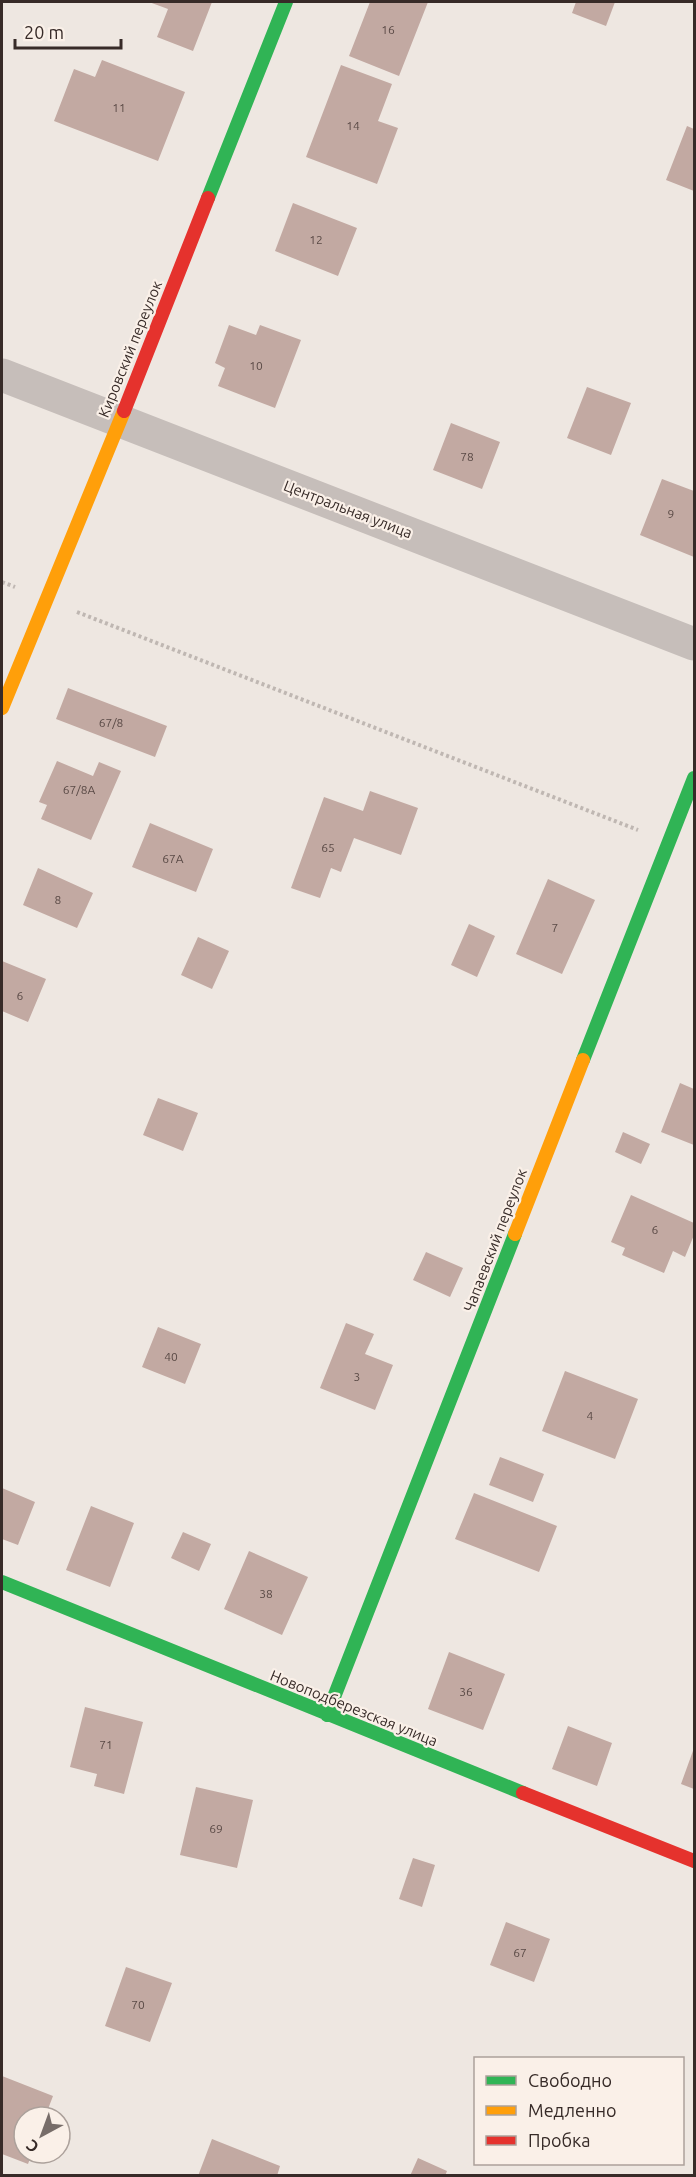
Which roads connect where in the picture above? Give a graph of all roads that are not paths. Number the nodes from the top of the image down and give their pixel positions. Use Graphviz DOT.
graph roads {
  1 [pos="286,2"];
  2 [pos="2,375"];
  3 [pos="120,420"];
  4 [pos="694,644"];
  5 [pos="2,708"];
  6 [pos="694,778"];
  7 [pos="2,1582"];
  8 [pos="327,1715"];
  9 [pos="694,1862"];
  1 -- 3 [label="street, Кировский переулок"];
  2 -- 3 [label="street, Центральная улица"];
  3 -- 4 [label="street, Центральная улица"];
  3 -- 5 [label="street, Кировский переулок"];
  6 -- 8 [label="street, Чапаевский переулок"];
  7 -- 8 [label="street, Новоподберезская улица"];
  8 -- 9 [label="street, Новоподберезская улица"];
}
